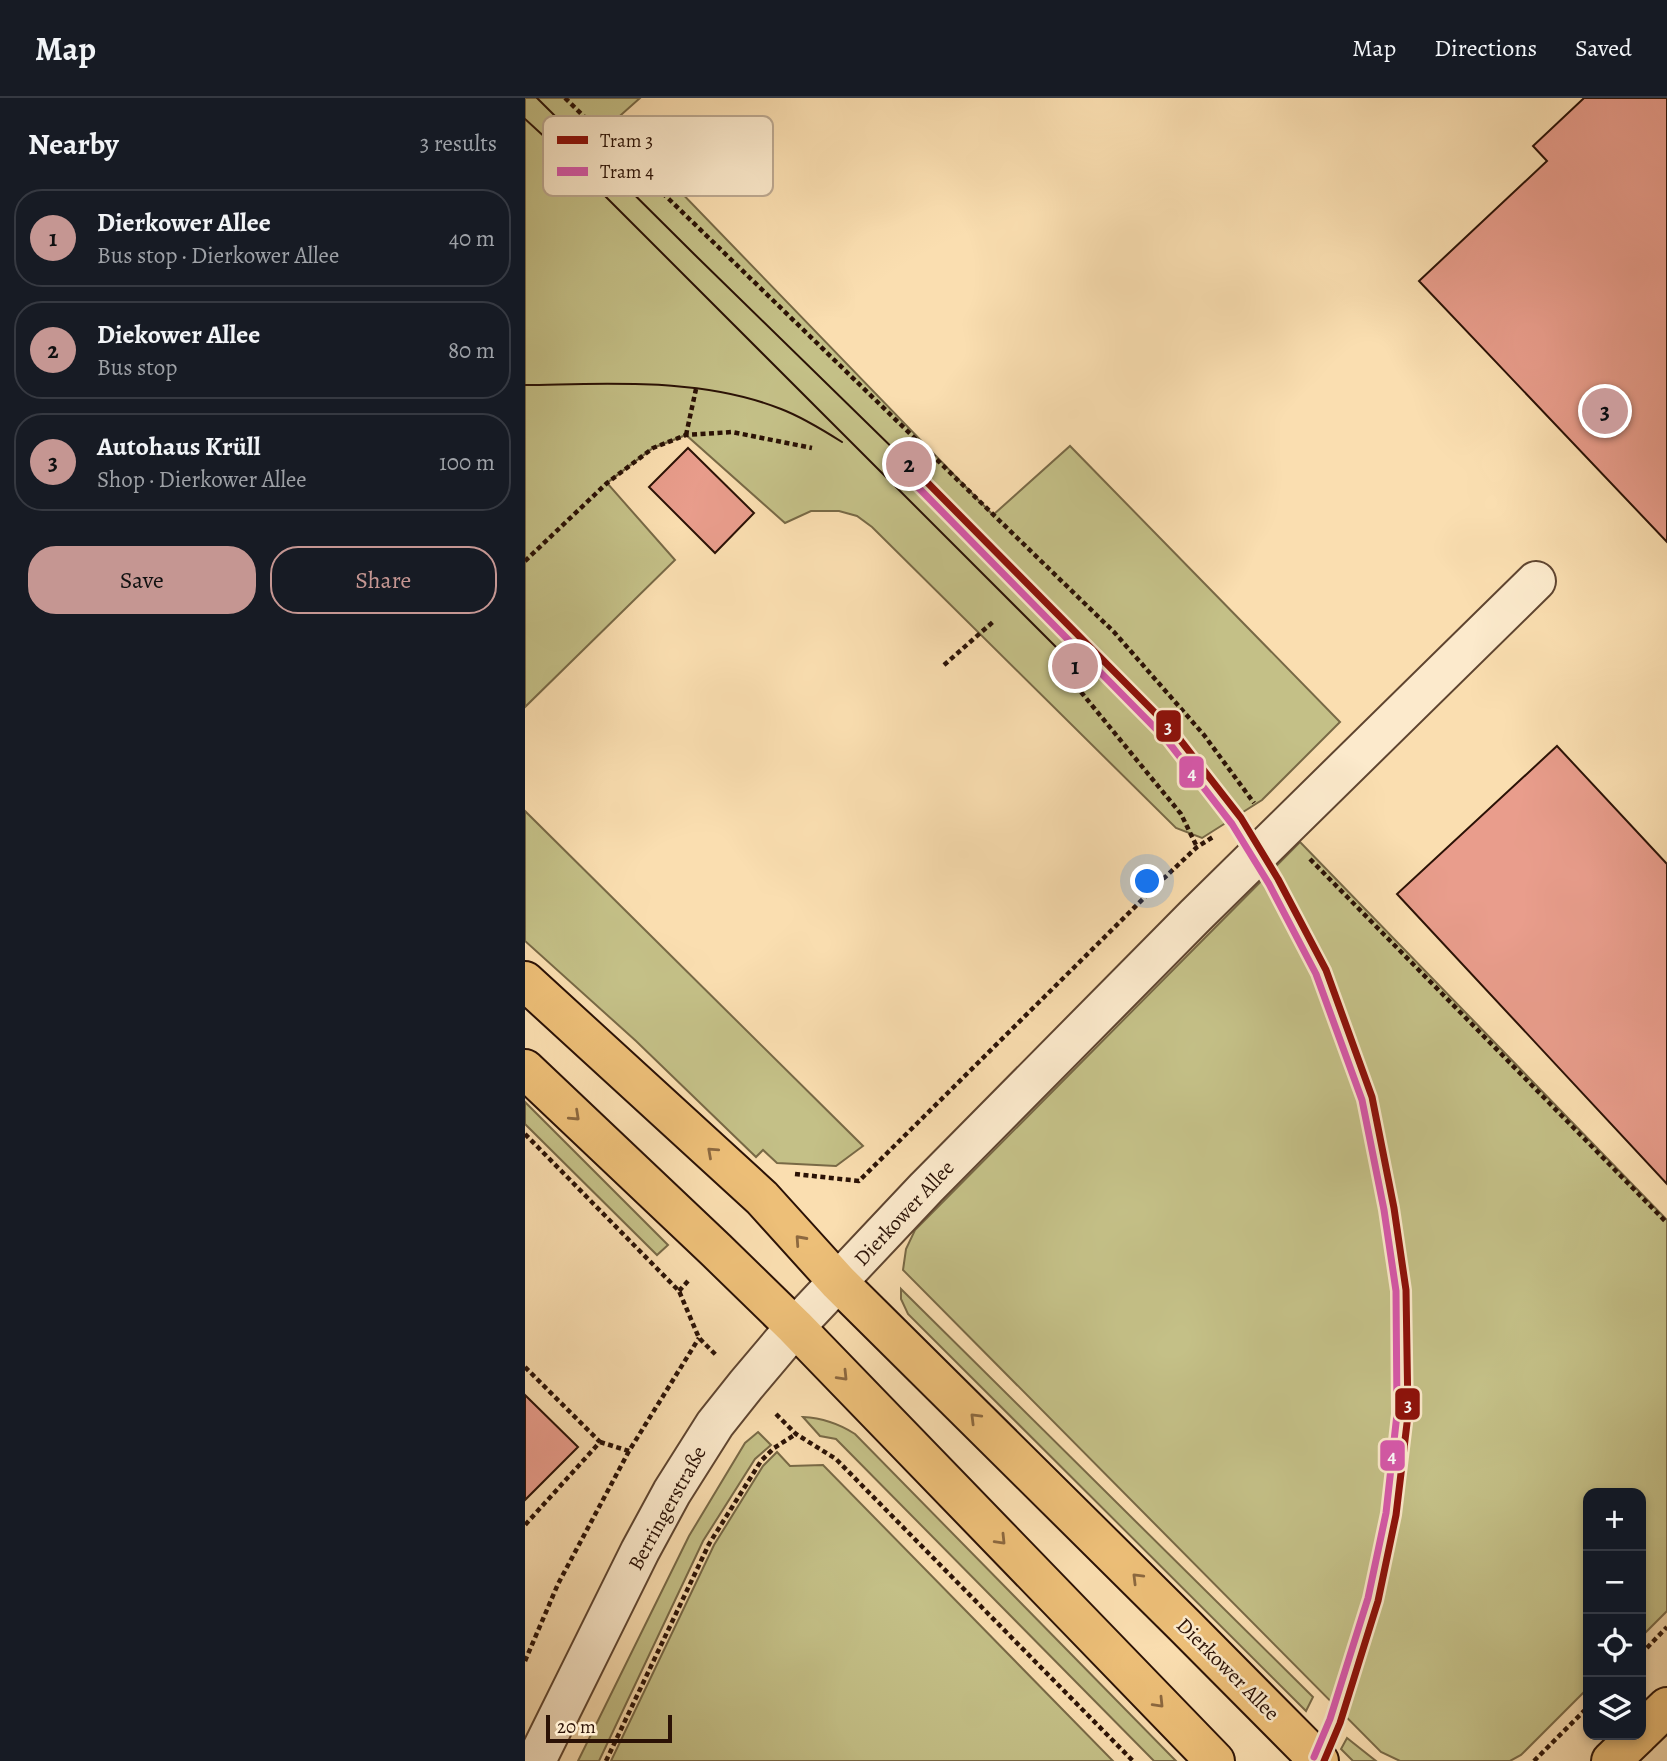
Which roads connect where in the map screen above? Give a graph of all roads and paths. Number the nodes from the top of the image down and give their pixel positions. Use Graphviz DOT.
graph roads {
  1 [pos="565,98"];
  2 [pos="584,116"];
  3 [pos="666,196"];
  4 [pos="696,389"];
  5 [pos="686,435"];
  6 [pos="812,448"];
  7 [pos="525,561"];
  8 [pos="1536,581"];
  9 [pos="994,621"];
  10 [pos="944,665"];
  11 [pos="1081,692"];
  12 [pos="1270,818"];
  13 [pos="1219,834"];
  14 [pos="1197,847"];
  15 [pos="525,981"];
  16 [pos="525,1069"];
  17 [pos="525,1135"];
  18 [pos="785,1172"];
  19 [pos="1667,1223"];
  20 [pos="838,1282"];
  21 [pos="679,1291"];
  22 [pos="795,1327"];
  23 [pos="699,1338"];
  24 [pos="525,1367"];
  25 [pos="600,1442"];
  26 [pos="629,1451"];
  27 [pos="525,1525"];
  28 [pos="1667,1627"];
  29 [pos="1646,1649"];
  30 [pos="525,1661"];
  31 [pos="1667,1707"];
  32 [pos="1583,1712"];
  33 [pos="1646,1726"];
  34 [pos="1632,1740"];
  35 [pos="525,1757"];
  36 [pos="529,1761"];
  37 [pos="536,1761"];
  38 [pos="605,1761"];
  39 [pos="1133,1761"];
  40 [pos="1215,1761"];
  41 [pos="1319,1761"];
  42 [pos="1534,1761"];
  43 [pos="1611,1761"];
  1 -- 2 [label="path"];
  3 -- 12 [label="path"];
  4 -- 5 [label="path"];
  5 -- 6 [label="path"];
  5 -- 7 [label="path"];
  8 -- 12 [label="street, Dierkower Allee"];
  9 -- 10 [label="path"];
  11 -- 14 [label="path"];
  12 -- 19 [label="path"];
  12 -- 20 [label="street, Dierkower Allee"];
  13 -- 14 [label="path"];
  14 -- 18 [label="path"];
  20 -- 15 [label="main road, Dierkower Allee, one-way"];
  16 -- 22 [label="main road, one-way"];
  17 -- 21 [label="path"];
  20 -- 22 [label="street, Berringerstraße"];
  41 -- 20 [label="main road, Dierkower Allee, one-way"];
  22 -- 37 [label="street, Berringerstraße"];
  22 -- 40 [label="main road, one-way"];
  23 -- 26 [label="path"];
  24 -- 25 [label="path"];
  25 -- 26 [label="path"];
  25 -- 27 [label="path"];
  26 -- 30 [label="path"];
  28 -- 29 [label="path"];
  31 -- 33 [label="main road"];
  32 -- 42 [label="path"];
  34 -- 43 [label="main road"];
  35 -- 36 [label="street"];
  38 -- 39 [label="path"];
}
